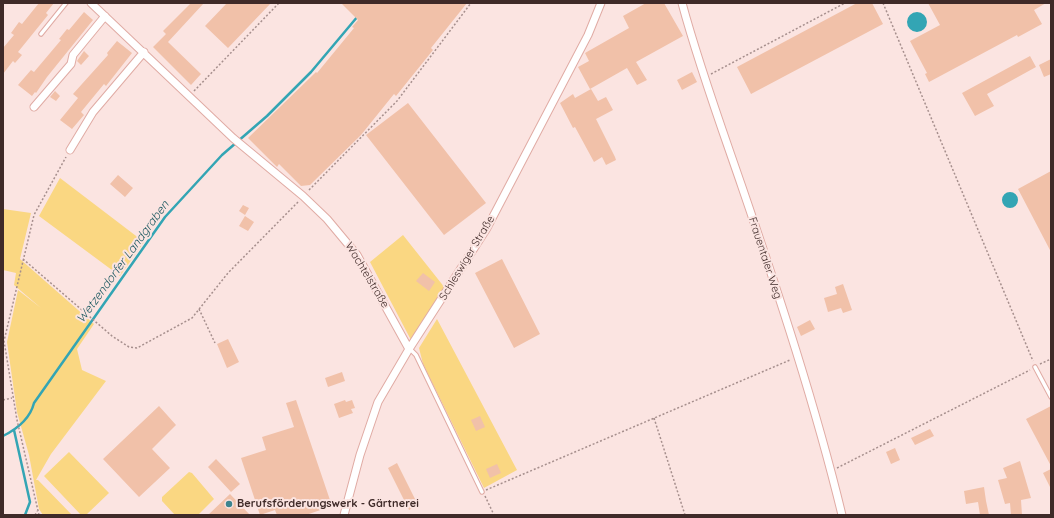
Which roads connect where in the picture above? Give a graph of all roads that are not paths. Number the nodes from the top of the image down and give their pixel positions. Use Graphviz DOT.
graph roads {
  1 [pos="66,3"];
  2 [pos="91,3"];
  3 [pos="601,3"];
  4 [pos="682,3"];
  5 [pos="105,16"];
  6 [pos="41,34"];
  7 [pos="144,52"];
  8 [pos="34,107"];
  9 [pos="70,150"];
  10 [pos="409,349"];
  11 [pos="1035,367"];
  12 [pos="1051,397"];
  13 [pos="482,492"];
  14 [pos="344,515"];
  15 [pos="842,515"];
  1 -- 6 [label="lane"];
  2 -- 5 [label="street, Wachtelstraße"];
  3 -- 10 [label="street, Schleswiger Straße"];
  4 -- 15 [label="street, Frauentaler Weg"];
  5 -- 7 [label="street, Wachtelstraße"];
  5 -- 8 [label="street"];
  7 -- 9 [label="street"];
  7 -- 10 [label="street, Wachtelstraße"];
  10 -- 13 [label="lane, Wachtelstraße"];
  10 -- 14 [label="street, Schleswiger Straße"];
  11 -- 12 [label="lane"];
}
